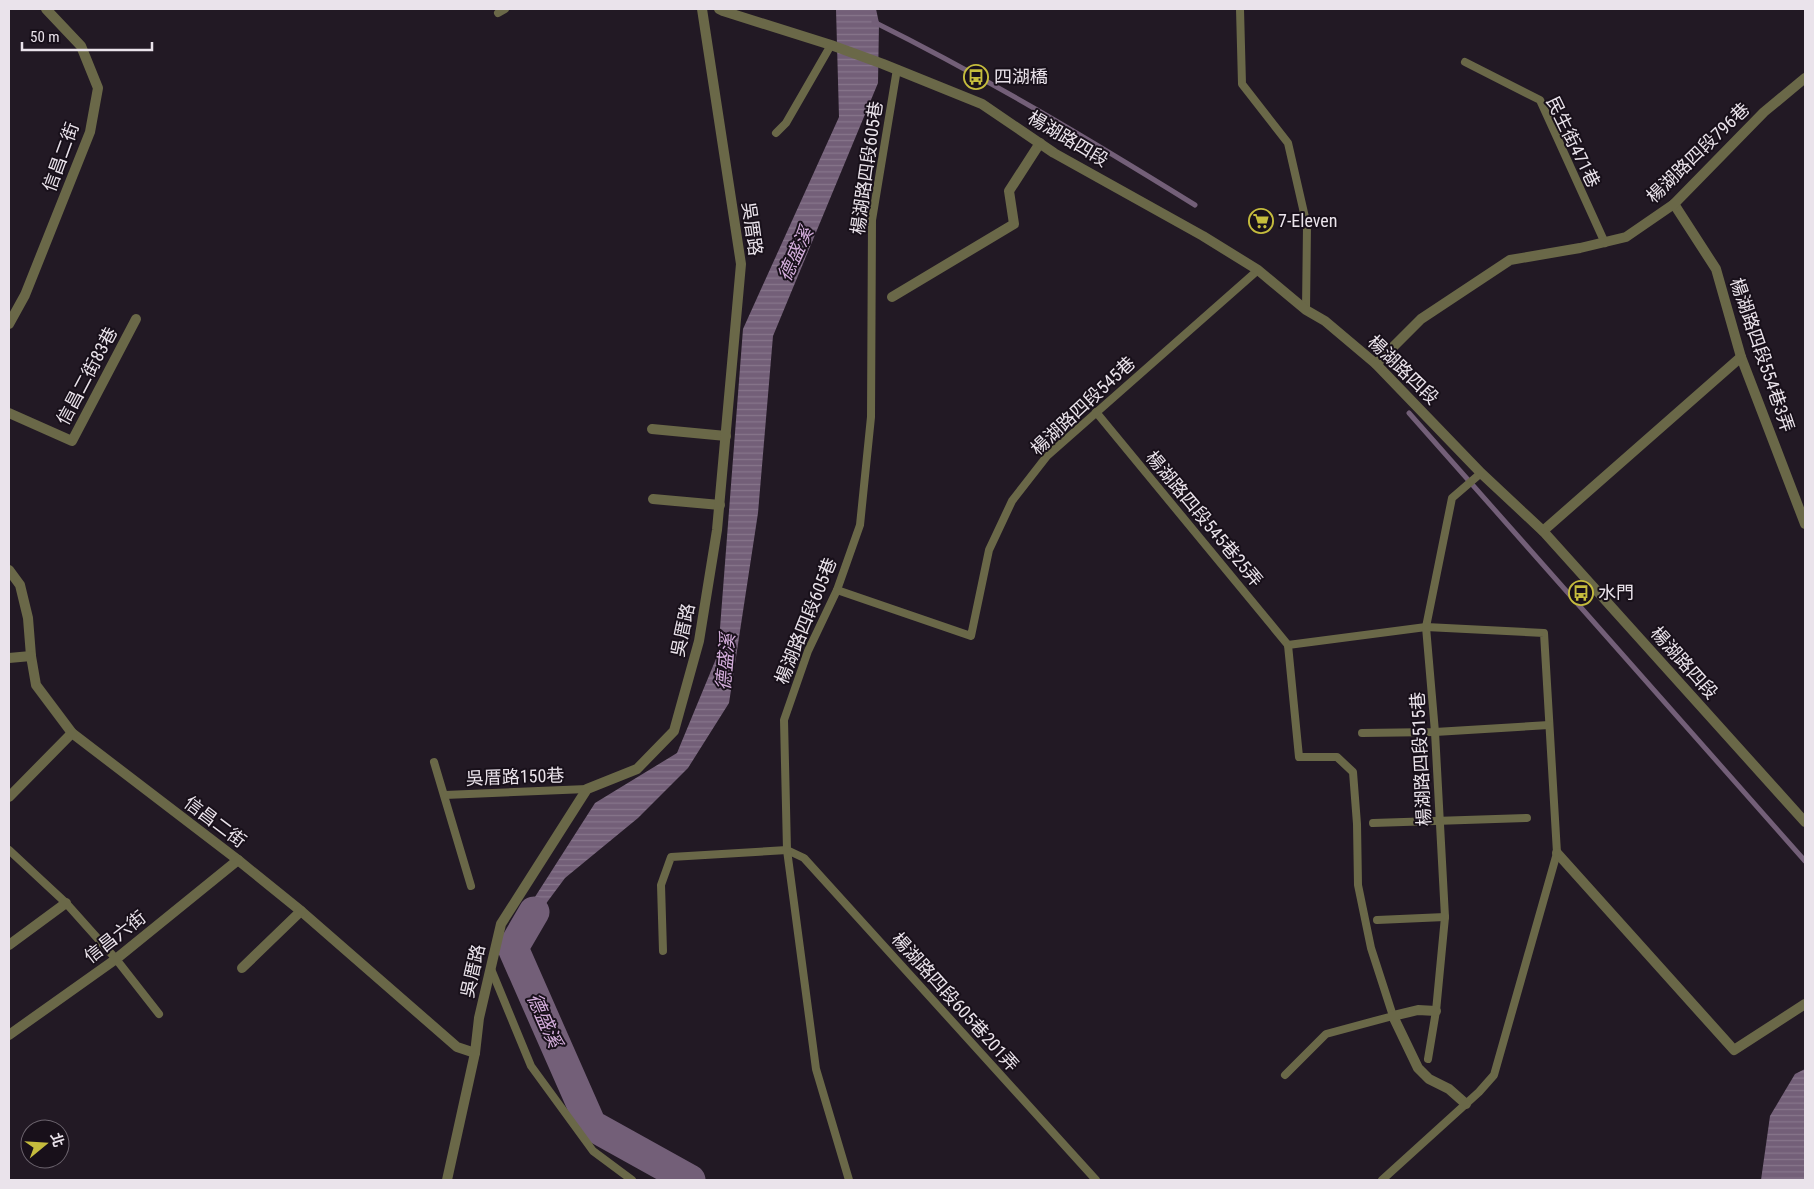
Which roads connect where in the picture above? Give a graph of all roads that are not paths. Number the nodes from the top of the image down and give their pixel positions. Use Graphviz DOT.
graph roads {
  1 [pos="46,9"];
  2 [pos="702,9"];
  3 [pos="719,9"];
  4 [pos="1240,9"];
  5 [pos="831,45"];
  6 [pos="1465,62"];
  7 [pos="897,69"];
  8 [pos="1805,78"];
  9 [pos="776,134"];
  10 [pos="1040,143"];
  11 [pos="1674,204"];
  12 [pos="1604,243"];
  13 [pos="1258,270"];
  14 [pos="892,297"];
  15 [pos="1306,310"];
  16 [pos="136,319"];
  17 [pos="9,324"];
  18 [pos="1741,357"];
  19 [pos="1376,364"];
  20 [pos="1096,412"];
  21 [pos="9,413"];
  22 [pos="652,428"];
  23 [pos="726,436"];
  24 [pos="1481,473"];
  25 [pos="653,499"];
  26 [pos="720,505"];
  27 [pos="1805,524"];
  28 [pos="1543,531"];
  29 [pos="9,570"];
  30 [pos="837,590"];
  31 [pos="1426,627"];
  32 [pos="1288,645"];
  33 [pos="30,656"];
  34 [pos="9,658"];
  35 [pos="1549,725"];
  36 [pos="1435,732"];
  37 [pos="72,733"];
  38 [pos="1362,733"];
  39 [pos="434,762"];
  40 [pos="587,789"];
  41 [pos="445,796"];
  42 [pos="9,797"];
  43 [pos="1527,818"];
  44 [pos="1439,821"];
  45 [pos="1805,822"];
  46 [pos="1373,823"];
  47 [pos="9,850"];
  48 [pos="787,850"];
  49 [pos="1557,853"];
  50 [pos="238,860"];
  51 [pos="471,886"];
  52 [pos="66,903"];
  53 [pos="301,911"];
  54 [pos="1445,917"];
  55 [pos="1377,920"];
  56 [pos="9,945"];
  57 [pos="664,951"];
  58 [pos="116,959"];
  59 [pos="242,968"];
  60 [pos="490,969"];
  61 [pos="1805,1004"];
  62 [pos="1436,1010"];
  63 [pos="159,1014"];
  64 [pos="1393,1016"];
  65 [pos="9,1035"];
  66 [pos="475,1053"];
  67 [pos="1428,1059"];
  68 [pos="1284,1075"];
  69 [pos="1466,1104"];
  70 [pos="447,1180"];
  71 [pos="632,1180"];
  72 [pos="848,1180"];
  73 [pos="1096,1180"];
  74 [pos="1382,1180"];
  1 -- 17 [label="street, 信昌二街"];
  2 -- 23 [label="street, 吳厝路"];
  3 -- 5 [label="street"];
  4 -- 15 [label="lane"];
  5 -- 7 [label="street, 楊湖路四段"];
  5 -- 9 [label="lane"];
  6 -- 12 [label="lane, 民生街471巷"];
  7 -- 10 [label="street, 楊湖路四段"];
  7 -- 30 [label="lane, 楊湖路四段605巷"];
  8 -- 11 [label="street, 楊湖路四段796巷"];
  10 -- 13 [label="street, 楊湖路四段"];
  10 -- 14 [label="street"];
  11 -- 12 [label="street, 楊湖路四段796巷"];
  11 -- 18 [label="street, 楊湖路四段554巷3弄"];
  12 -- 19 [label="street, 楊湖路四段796巷"];
  13 -- 15 [label="street, 楊湖路四段"];
  13 -- 20 [label="lane, 楊湖路四段545巷"];
  15 -- 19 [label="street, 楊湖路四段"];
  16 -- 21 [label="street, 信昌二街83巷"];
  18 -- 27 [label="street, 楊湖路四段554巷3弄"];
  18 -- 28 [label="street"];
  19 -- 24 [label="street, 楊湖路四段"];
  20 -- 30 [label="lane, 楊湖路四段545巷"];
  20 -- 32 [label="lane, 楊湖路四段545巷25弄"];
  22 -- 23 [label="street"];
  23 -- 26 [label="street, 吳厝路"];
  24 -- 28 [label="street, 楊湖路四段"];
  24 -- 31 [label="lane, 楊湖路四段515巷"];
  25 -- 26 [label="street"];
  26 -- 40 [label="street, 吳厝路"];
  28 -- 45 [label="street, 楊湖路四段"];
  29 -- 33 [label="street, 信昌二街"];
  30 -- 48 [label="lane, 楊湖路四段605巷"];
  31 -- 32 [label="lane"];
  31 -- 35 [label="lane"];
  31 -- 36 [label="lane, 楊湖路四段515巷"];
  32 -- 64 [label="lane"];
  33 -- 34 [label="street"];
  33 -- 37 [label="street, 信昌二街"];
  35 -- 36 [label="lane"];
  35 -- 49 [label="lane"];
  36 -- 38 [label="lane"];
  36 -- 44 [label="lane, 楊湖路四段515巷"];
  37 -- 42 [label="street"];
  37 -- 50 [label="street, 信昌二街"];
  39 -- 41 [label="lane, 吳厝路150巷"];
  40 -- 41 [label="lane, 吳厝路150巷"];
  40 -- 60 [label="street, 吳厝路"];
  41 -- 51 [label="lane, 吳厝路150巷"];
  43 -- 44 [label="lane"];
  44 -- 46 [label="lane"];
  44 -- 54 [label="lane, 楊湖路四段515巷"];
  47 -- 52 [label="lane"];
  48 -- 57 [label="lane"];
  48 -- 72 [label="lane, 楊湖路四段605巷"];
  48 -- 73 [label="lane, 楊湖路四段605巷201弄"];
  49 -- 61 [label="street"];
  49 -- 69 [label="lane"];
  50 -- 53 [label="street, 信昌二街"];
  50 -- 58 [label="street, 信昌六街"];
  52 -- 56 [label="street"];
  52 -- 58 [label="lane"];
  53 -- 59 [label="street"];
  53 -- 66 [label="street, 信昌二街"];
  54 -- 55 [label="lane"];
  54 -- 62 [label="lane, 楊湖路四段515巷"];
  58 -- 63 [label="lane"];
  58 -- 65 [label="street, 信昌六街"];
  60 -- 66 [label="street, 吳厝路"];
  60 -- 71 [label="lane"];
  62 -- 64 [label="street"];
  62 -- 67 [label="lane, 楊湖路四段515巷"];
  64 -- 68 [label="lane"];
  64 -- 69 [label="street"];
  66 -- 70 [label="street, 吳厝路"];
  69 -- 74 [label="lane"];
}
